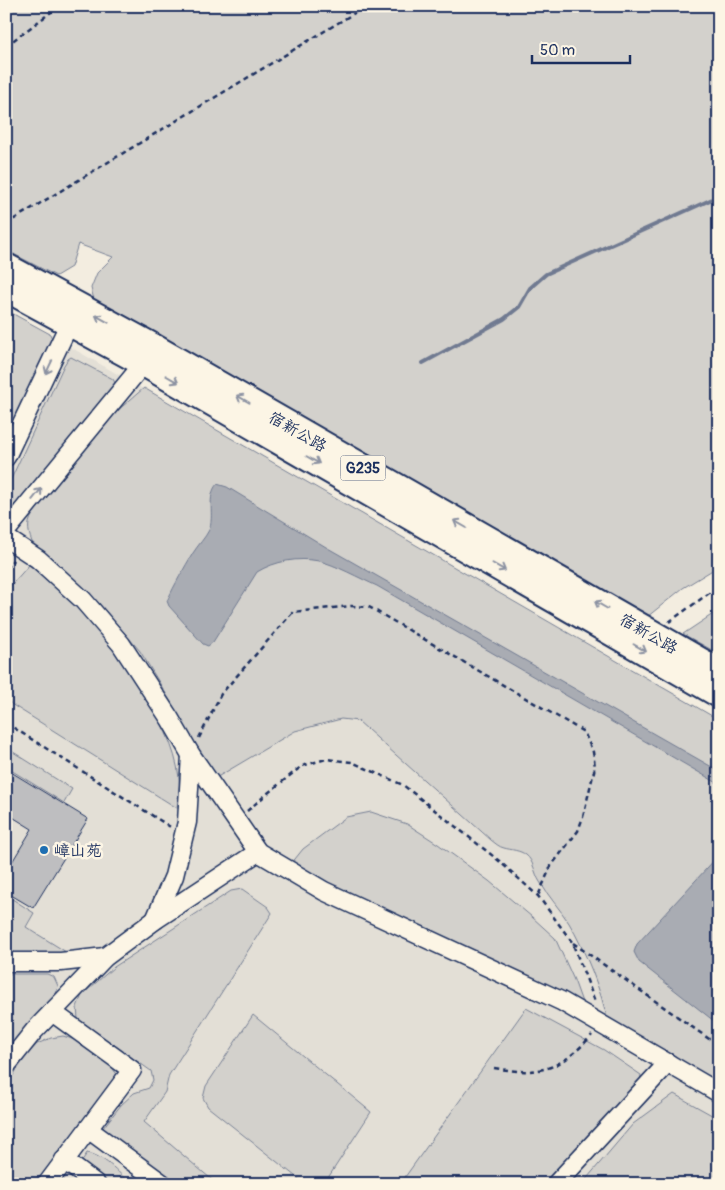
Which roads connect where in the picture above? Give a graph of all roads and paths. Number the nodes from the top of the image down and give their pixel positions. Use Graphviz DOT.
graph roads {
  1 [pos="59,6"];
  2 [pos="366,6"];
  3 [pos="6,46"];
  4 [pos="6,224"];
  5 [pos="6,267"];
  6 [pos="6,288"];
  7 [pos="70,322"];
  8 [pos="144,363"];
  9 [pos="6,457"];
  10 [pos="6,531"];
  11 [pos="6,538"];
  12 [pos="719,586"];
  13 [pos="653,634"];
  14 [pos="719,672"];
  15 [pos="719,694"];
  16 [pos="6,723"];
  17 [pos="190,755"];
  18 [pos="237,821"];
  19 [pos="184,836"];
  20 [pos="258,852"];
  21 [pos="538,896"];
  22 [pos="155,920"];
  23 [pos="572,942"];
  24 [pos="105,957"];
  25 [pos="6,962"];
  26 [pos="52,1012"];
  27 [pos="599,1023"];
  28 [pos="719,1046"];
  29 [pos="668,1064"];
  30 [pos="6,1066"];
  31 [pos="494,1068"];
  32 [pos="719,1093"];
  33 [pos="88,1129"];
  34 [pos="64,1160"];
  35 [pos="47,1184"];
  36 [pos="96,1184"];
  37 [pos="162,1184"];
  38 [pos="556,1184"];
  1 -- 3 [label="path"];
  2 -- 4 [label="path"];
  13 -- 5 [label="highway, 宿新公路 / G235, one-way"];
  6 -- 7 [label="highway, 宿新公路 / G235"];
  7 -- 8 [label="highway, 宿新公路 / G235"];
  7 -- 9 [label="lane, one-way"];
  10 -- 8 [label="lane, one-way"];
  8 -- 15 [label="highway, 宿新公路 / G235, one-way"];
  11 -- 17 [label="lane"];
  12 -- 13 [label="path"];
  13 -- 14 [label="highway, 宿新公路 / G235"];
  16 -- 19 [label="path"];
  17 -- 18 [label="lane"];
  17 -- 19 [label="lane"];
  17 -- 21 [label="path"];
  18 -- 20 [label="lane"];
  18 -- 21 [label="path"];
  19 -- 22 [label="lane"];
  20 -- 22 [label="lane"];
  20 -- 27 [label="lane"];
  21 -- 23 [label="path"];
  22 -- 24 [label="lane"];
  23 -- 27 [label="path"];
  23 -- 28 [label="path"];
  24 -- 25 [label="lane"];
  24 -- 26 [label="lane"];
  26 -- 30 [label="lane"];
  26 -- 33 [label="lane"];
  27 -- 29 [label="lane"];
  27 -- 31 [label="path"];
  29 -- 32 [label="lane"];
  29 -- 38 [label="lane"];
  33 -- 34 [label="lane"];
  33 -- 37 [label="lane"];
  34 -- 35 [label="lane"];
  34 -- 36 [label="lane"];
}
